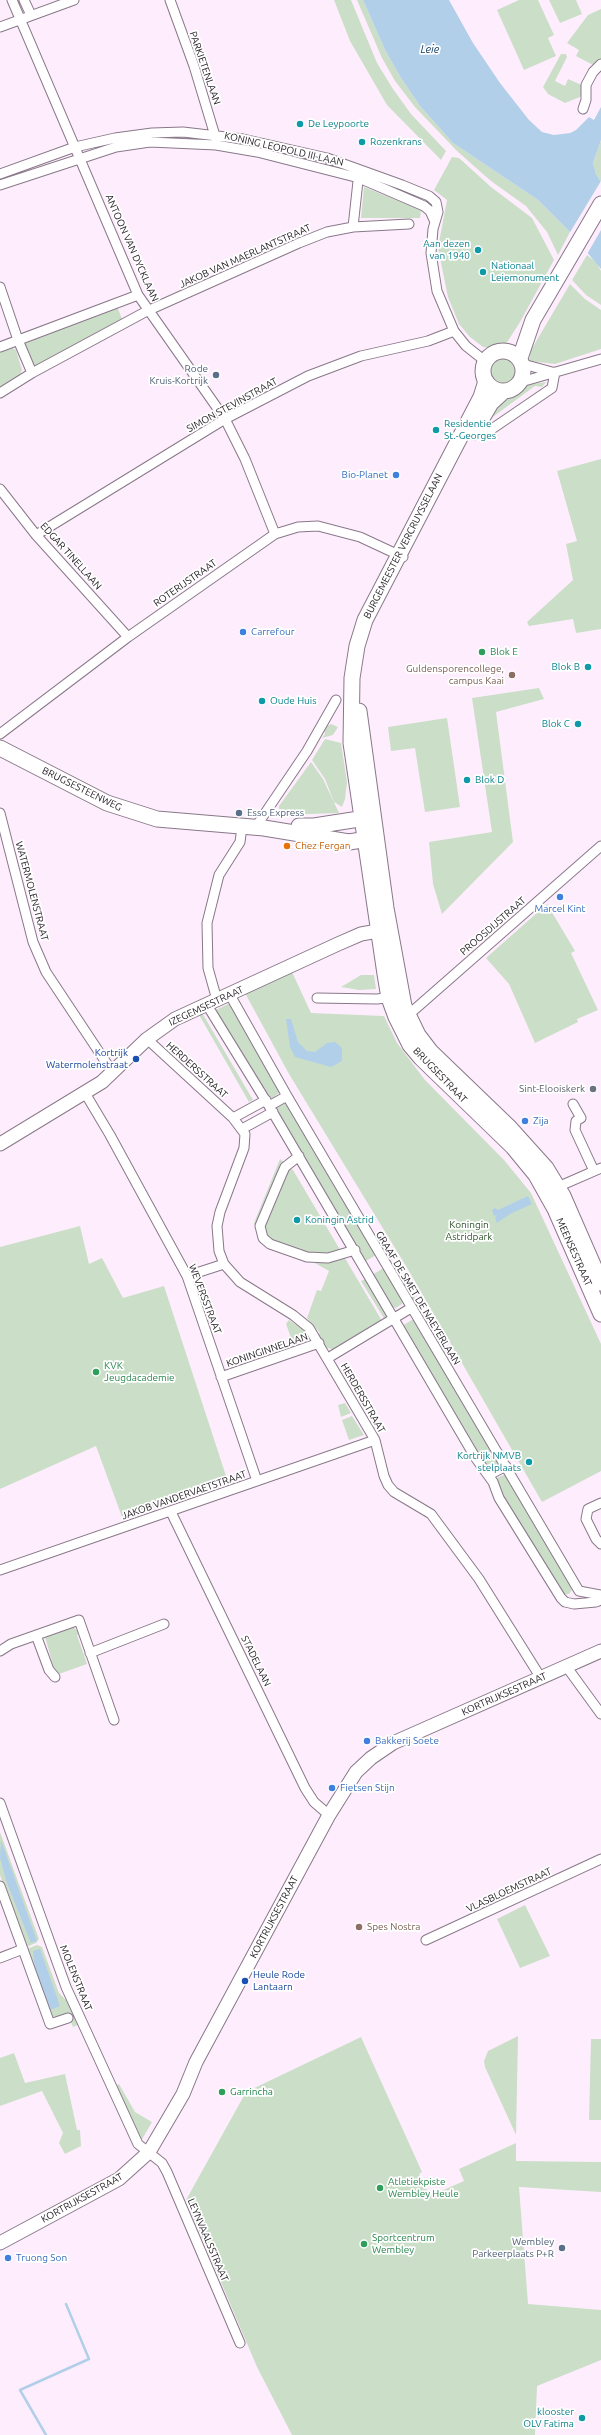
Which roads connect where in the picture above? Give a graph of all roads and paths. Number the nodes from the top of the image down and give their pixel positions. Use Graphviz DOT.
graph roads {
  1 [pos="12,0"];
  2 [pos="24,0"];
  3 [pos="74,0"];
  4 [pos="170,0"];
  5 [pos="31,15"];
  6 [pos="20,20"];
  7 [pos="0,27"];
  8 [pos="601,64"];
  9 [pos="582,108"];
  10 [pos="216,135"];
  11 [pos="216,145"];
  12 [pos="75,147"];
  13 [pos="81,158"];
  14 [pos="359,173"];
  15 [pos="0,174"];
  16 [pos="0,185"];
  17 [pos="601,204"];
  18 [pos="435,222"];
  19 [pos="409,224"];
  20 [pos="353,227"];
  21 [pos="0,287"];
  22 [pos="138,295"];
  23 [pos="147,310"];
  24 [pos="454,331"];
  25 [pos="18,340"];
  26 [pos="0,347"];
  27 [pos="517,357"];
  28 [pos="601,359"];
  29 [pos="485,361"];
  30 [pos="555,372"];
  31 [pos="32,373"];
  32 [pos="486,381"];
  33 [pos="521,382"];
  34 [pos="504,391"];
  35 [pos="0,393"];
  36 [pos="225,419"];
  37 [pos="486,433"];
  38 [pos="0,489"];
  39 [pos="275,534"];
  40 [pos="36,535"];
  41 [pos="401,556"];
  42 [pos="128,637"];
  43 [pos="336,700"];
  44 [pos="0,734"];
  45 [pos="0,748"];
  46 [pos="0,813"];
  47 [pos="368,818"];
  48 [pos="254,828"];
  49 [pos="371,838"];
  50 [pos="601,846"];
  51 [pos="384,930"];
  52 [pos="230,995"];
  53 [pos="394,996"];
  54 [pos="317,998"];
  55 [pos="212,1003"];
  56 [pos="401,1014"];
  57 [pos="147,1039"];
  58 [pos="112,1073"];
  59 [pos="85,1093"];
  60 [pos="287,1096"];
  61 [pos="573,1104"];
  62 [pos="269,1106"];
  63 [pos="233,1118"];
  64 [pos="242,1129"];
  65 [pos="0,1144"];
  66 [pos="299,1156"];
  67 [pos="598,1170"];
  68 [pos="552,1189"];
  69 [pos="355,1250"];
  70 [pos="224,1264"];
  71 [pos="187,1276"];
  72 [pos="601,1283"];
  73 [pos="412,1308"];
  74 [pos="601,1314"];
  75 [pos="394,1318"];
  76 [pos="319,1343"];
  77 [pos="328,1358"];
  78 [pos="221,1377"];
  79 [pos="375,1440"];
  80 [pos="506,1466"];
  81 [pos="489,1475"];
  82 [pos="257,1481"];
  83 [pos="601,1504"];
  84 [pos="171,1512"];
  85 [pos="601,1544"];
  86 [pos="0,1570"];
  87 [pos="601,1595"];
  88 [pos="601,1600"];
  89 [pos="164,1624"];
  90 [pos="36,1635"];
  91 [pos="0,1650"];
  92 [pos="601,1651"];
  93 [pos="90,1653"];
  94 [pos="566,1666"];
  95 [pos="55,1677"];
  96 [pos="541,1678"];
  97 [pos="601,1714"];
  98 [pos="114,1720"];
  99 [pos="0,1803"];
  100 [pos="329,1815"];
  101 [pos="601,1859"];
  102 [pos="0,1886"];
  103 [pos="426,1940"];
  104 [pos="23,1949"];
  105 [pos="0,1958"];
  106 [pos="68,2018"];
  107 [pos="148,2152"];
  108 [pos="0,2243"];
  109 [pos="240,2342"];
  1 -- 6 [label="street, ANTOON VAN DYCKLAAN"];
  2 -- 5 [label="street"];
  3 -- 5 [label="street"];
  4 -- 10 [label="street, PARKIETENLAAN"];
  5 -- 6 [label="street"];
  6 -- 7 [label="street"];
  6 -- 12 [label="street, ANTOON VAN DYCKLAAN"];
  8 -- 9 [label="street"];
  10 -- 11 [label="street, PARKIETENLAAN"];
  10 -- 12 [label="street, KONING LEOPOLD III-LAAN"];
  10 -- 14 [label="street, KONING LEOPOLD III-LAAN"];
  11 -- 13 [label="street, KONING LEOPOLD III-LAAN"];
  11 -- 14 [label="street, KONING LEOPOLD III-LAAN"];
  12 -- 13 [label="street, ANTOON VAN DYCKLAAN"];
  12 -- 15 [label="street, KONING LEOPOLD III-LAAN"];
  13 -- 16 [label="street, KONING LEOPOLD III-LAAN"];
  13 -- 22 [label="street, ANTOON VAN DYCKLAAN"];
  14 -- 18 [label="street, KONING LEOPOLD III-LAAN"];
  14 -- 18 [label="street, KONING LEOPOLD III-LAAN"];
  14 -- 20 [label="street"];
  17 -- 27 [label="main road"];
  18 -- 24 [label="street"];
  19 -- 20 [label="street, JAKOB VAN MAERLANTSTRAAT"];
  20 -- 23 [label="street, JAKOB VAN MAERLANTSTRAAT"];
  21 -- 25 [label="street"];
  22 -- 23 [label="street, ANTOON VAN DYCKLAAN"];
  22 -- 25 [label="street"];
  23 -- 31 [label="street, JAKOB VAN MAERLANTSTRAAT"];
  23 -- 36 [label="street, ANTOON VAN DYCKLAAN"];
  24 -- 29 [label="street"];
  24 -- 36 [label="street, SIMON STEVINSTRAAT"];
  25 -- 26 [label="street"];
  25 -- 31 [label="street"];
  27 -- 29 [label="main road"];
  27 -- 30 [label="street"];
  27 -- 33 [label="main road"];
  28 -- 30 [label="street"];
  29 -- 32 [label="main road"];
  30 -- 33 [label="street"];
  30 -- 37 [label="street"];
  31 -- 35 [label="street, JAKOB VAN MAERLANTSTRAAT"];
  32 -- 34 [label="main road"];
  32 -- 41 [label="main road, BURGEMEESTER VERCRUYSSELAAN"];
  33 -- 34 [label="main road"];
  34 -- 41 [label="main road, BURGEMEESTER VERCRUYSSELAAN"];
  36 -- 39 [label="street, ANTOON VAN DYCKLAAN"];
  36 -- 40 [label="street, SIMON STEVINSTRAAT"];
  38 -- 40 [label="street, EDGAR TINELLAAN"];
  39 -- 41 [label="street, ROTERIJSTRAAT"];
  39 -- 42 [label="street, ROTERIJSTRAAT"];
  40 -- 42 [label="street, EDGAR TINELLAAN"];
  41 -- 47 [label="main road, BURGEMEESTER VERCRUYSSELAAN"];
  42 -- 44 [label="street, ROTERIJSTRAAT"];
  43 -- 48 [label="street"];
  45 -- 48 [label="main road, BRUGSESTEENWEG"];
  46 -- 58 [label="street, WATERMOLENSTRAAT"];
  47 -- 48 [label="main road, BRUGSESTEENWEG"];
  47 -- 49 [label="main road, BURGEMEESTER VERCRUYSSELAAN"];
  48 -- 49 [label="main road, BRUGSESTEENWEG"];
  48 -- 55 [label="street"];
  49 -- 51 [label="main road, BRUGSESTRAAT"];
  50 -- 56 [label="street, PROOSDIJSTRAAT"];
  51 -- 52 [label="street, IZEGEMSESTRAAT"];
  51 -- 53 [label="main road, BRUGSESTRAAT"];
  52 -- 55 [label="street, IZEGEMSESTRAAT"];
  52 -- 60 [label="street, GRAAF DE SMET DE NAEYERLAAN"];
  53 -- 54 [label="street"];
  53 -- 56 [label="main road, BRUGSESTRAAT"];
  55 -- 57 [label="street, IZEGEMSESTRAAT"];
  55 -- 62 [label="street"];
  56 -- 68 [label="main road, BRUGSESTRAAT"];
  57 -- 58 [label="street, IZEGEMSESTRAAT"];
  57 -- 63 [label="street, HERDERSSTRAAT"];
  58 -- 59 [label="street, IZEGEMSESTRAAT"];
  59 -- 65 [label="street, IZEGEMSESTRAAT"];
  59 -- 71 [label="street, WEVERSSTRAAT"];
  60 -- 62 [label="street"];
  60 -- 73 [label="street, GRAAF DE SMET DE NAEYERLAAN"];
  61 -- 67 [label="street"];
  62 -- 63 [label="street"];
  62 -- 64 [label="street"];
  62 -- 66 [label="street"];
  63 -- 64 [label="street, HERDERSSTRAAT"];
  64 -- 70 [label="street, HERDERSSTRAAT"];
  66 -- 69 [label="street"];
  66 -- 69 [label="street"];
  67 -- 68 [label="street"];
  68 -- 72 [label="main road, MEENSESTRAAT"];
  68 -- 74 [label="main road, MEENSESTRAAT"];
  69 -- 75 [label="street"];
  70 -- 71 [label="street"];
  70 -- 76 [label="street, HERDERSSTRAAT"];
  71 -- 78 [label="street, WEVERSSTRAAT"];
  73 -- 75 [label="street"];
  73 -- 80 [label="street, GRAAF DE SMET DE NAEYERLAAN"];
  75 -- 77 [label="street"];
  75 -- 81 [label="street"];
  76 -- 77 [label="street, HERDERSSTRAAT"];
  76 -- 78 [label="street, KONINGINNELAAN"];
  77 -- 79 [label="street, HERDERSSTRAAT"];
  78 -- 82 [label="street, WEVERSSTRAAT"];
  79 -- 82 [label="street, JAKOB VANDERVAETSTRAAT"];
  79 -- 96 [label="street, HERDERSSTRAAT"];
  80 -- 81 [label="street"];
  80 -- 87 [label="street, GRAAF DE SMET DE NAEYERLAAN"];
  81 -- 88 [label="street"];
  82 -- 84 [label="street, JAKOB VANDERVAETSTRAAT"];
  83 -- 85 [label="street"];
  84 -- 86 [label="street, JAKOB VANDERVAETSTRAAT"];
  84 -- 100 [label="street, STADELAAN"];
  89 -- 93 [label="street"];
  90 -- 91 [label="street"];
  90 -- 93 [label="street"];
  90 -- 95 [label="street"];
  92 -- 94 [label="street, KORTRIJKSESTRAAT"];
  93 -- 98 [label="street"];
  94 -- 96 [label="street, KORTRIJKSESTRAAT"];
  94 -- 97 [label="street"];
  96 -- 100 [label="street, KORTRIJKSESTRAAT"];
  99 -- 107 [label="street, MOLENSTRAAT"];
  100 -- 107 [label="street, KORTRIJKSESTRAAT"];
  101 -- 103 [label="street, VLASBLOEMSTRAAT"];
  102 -- 104 [label="street"];
  104 -- 105 [label="street"];
  104 -- 106 [label="street"];
  107 -- 108 [label="street, KORTRIJKSESTRAAT"];
  107 -- 109 [label="street, LEYNVAALSSTRAAT"];
}
